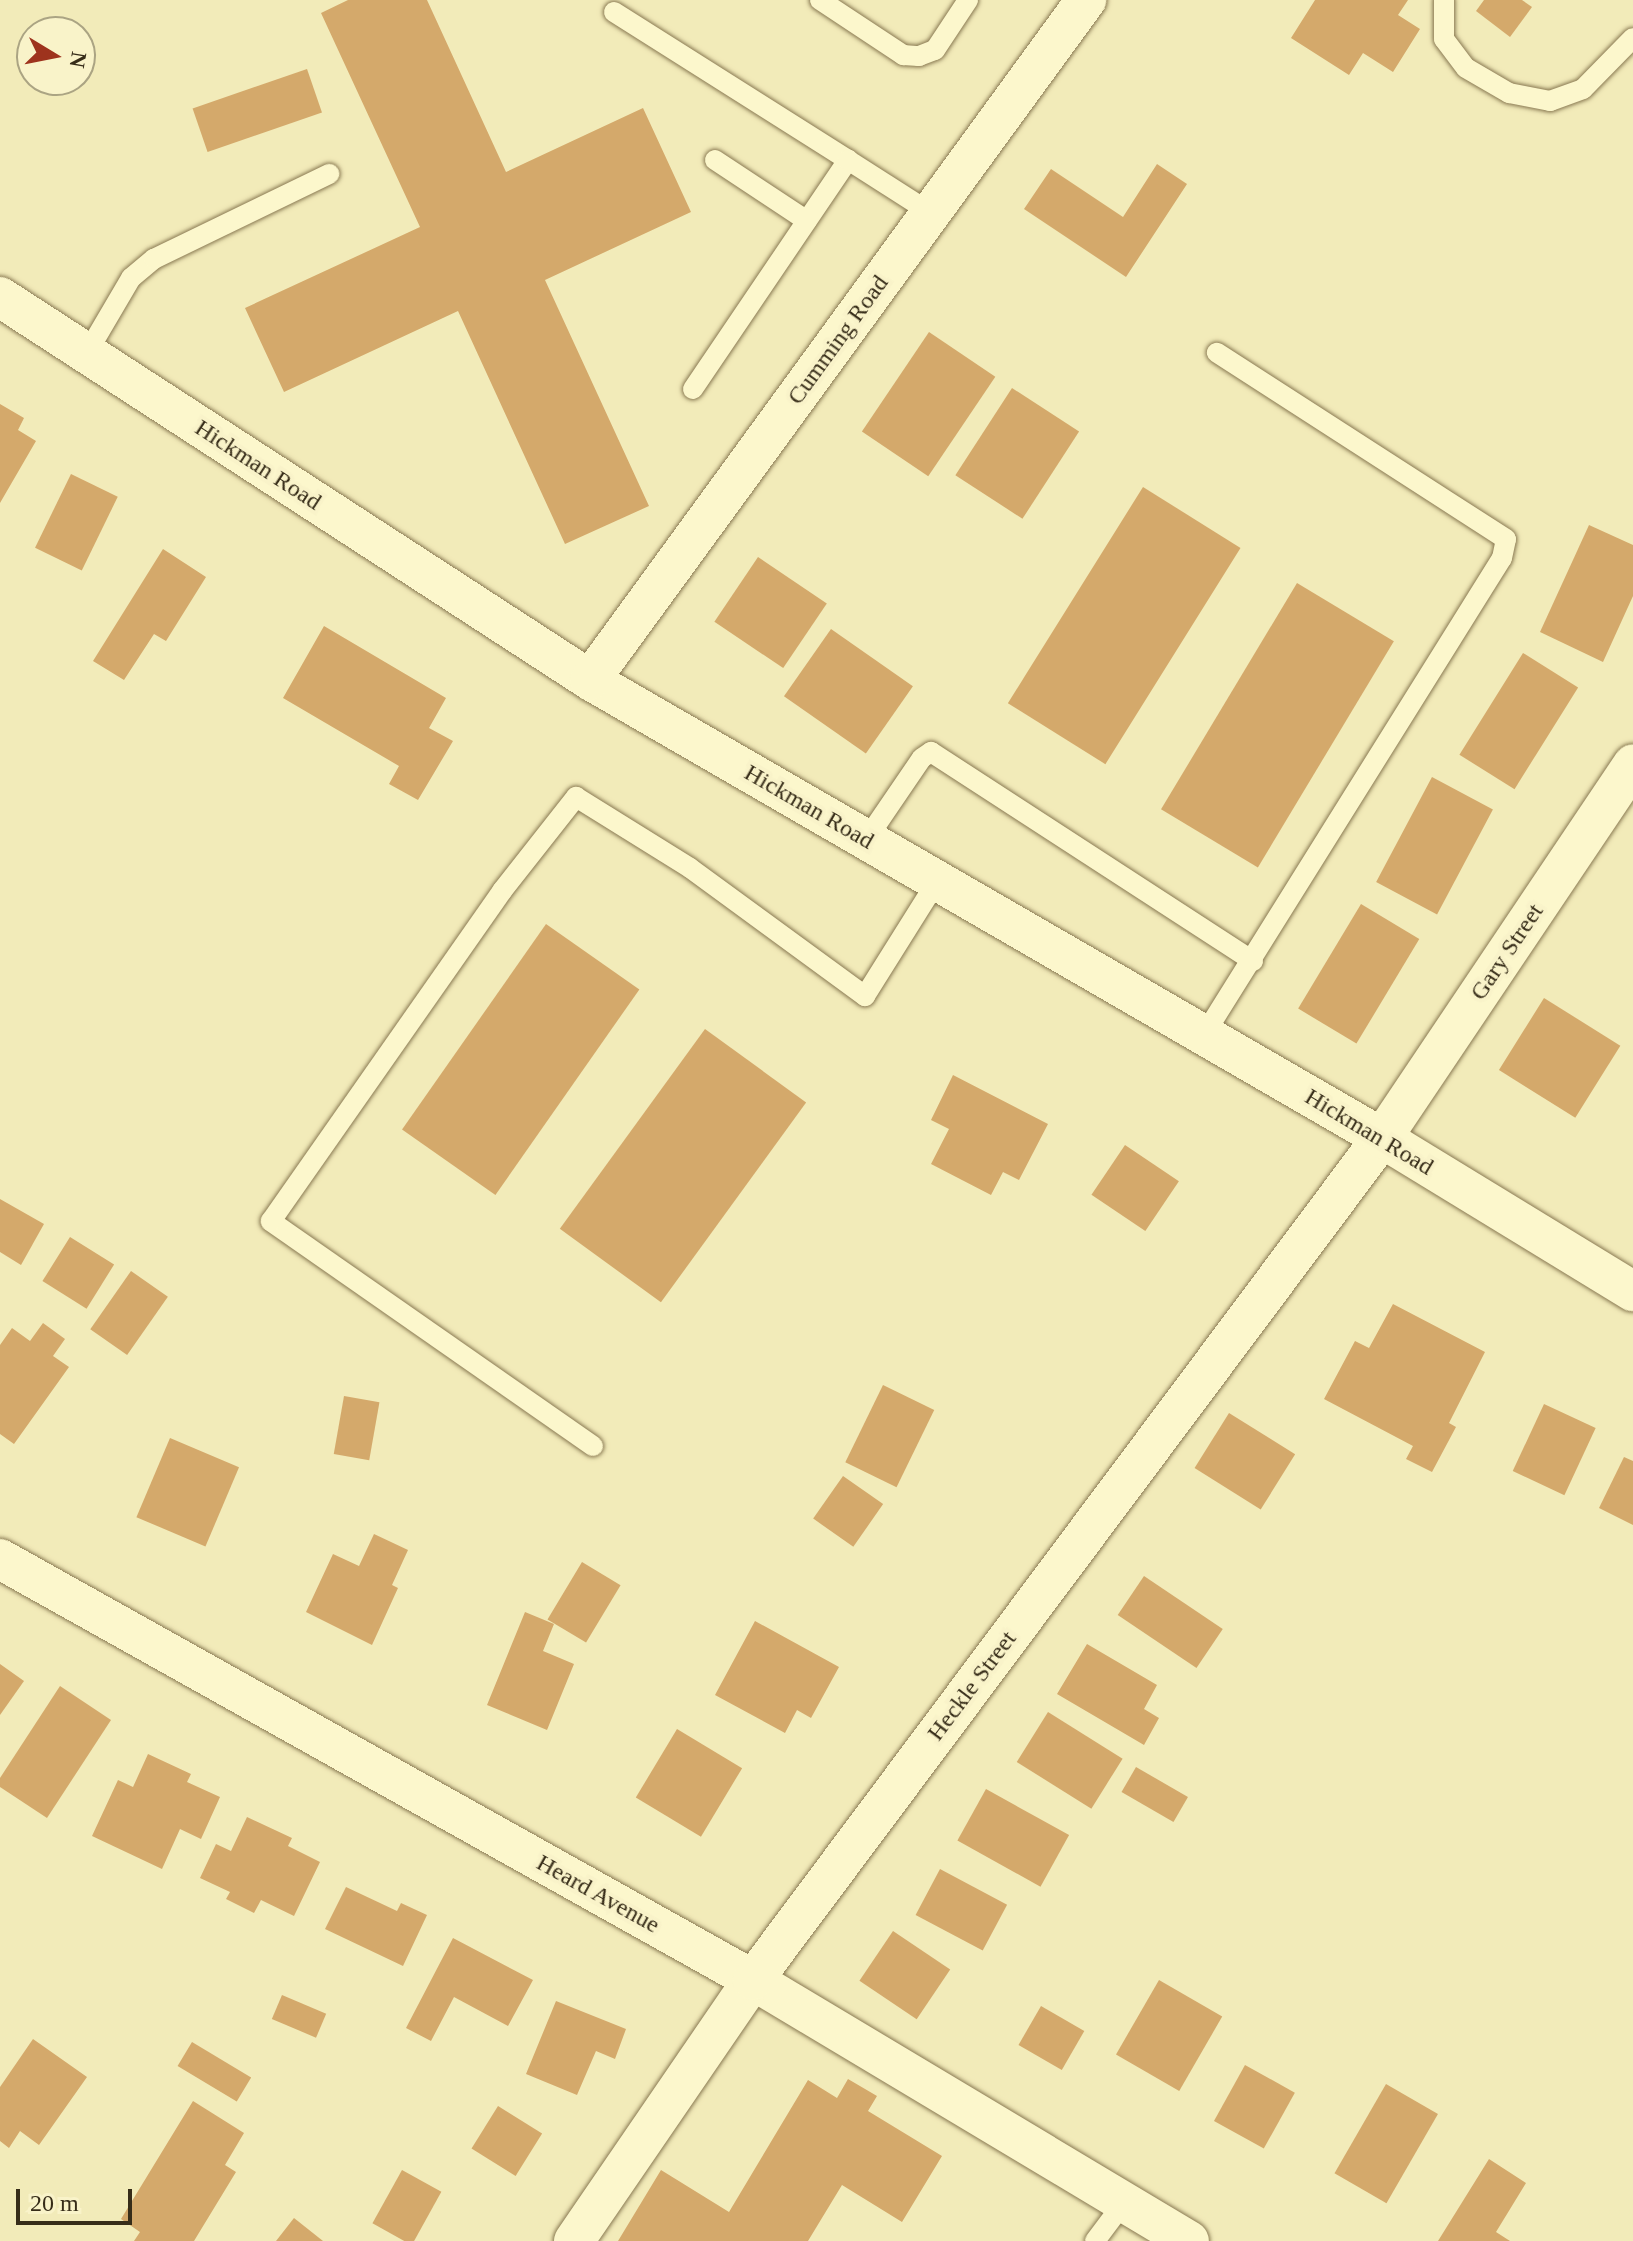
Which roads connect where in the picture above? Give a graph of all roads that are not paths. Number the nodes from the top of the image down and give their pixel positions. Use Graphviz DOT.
graph roads {
  1 [pos="820,0"];
  2 [pos="968,0"];
  3 [pos="1086,0"];
  4 [pos="1444,0"];
  5 [pos="614,12"];
  6 [pos="1633,38"];
  7 [pos="715,160"];
  8 [pos="848,160"];
  9 [pos="329,174"];
  10 [pos="931,213"];
  11 [pos="807,221"];
  12 [pos="0,297"];
  13 [pos="87,353"];
  14 [pos="1217,353"];
  15 [pos="693,389"];
  16 [pos="590,680"];
  17 [pos="1633,765"];
  18 [pos="866,840"];
  19 [pos="937,881"];
  20 [pos="1253,961"];
  21 [pos="1204,1035"];
  22 [pos="1382,1138"];
  23 [pos="1633,1291"];
  24 [pos="593,1446"];
  25 [pos="0,1559"];
  26 [pos="753,1980"];
  27 [pos="1125,2201"];
  28 [pos="574,2241"];
  29 [pos="1095,2241"];
  30 [pos="1189,2241"];
  1 -- 2 [label="lane"];
  3 -- 10 [label="street, Cumming Road"];
  4 -- 6 [label="lane"];
  5 -- 8 [label="lane"];
  7 -- 11 [label="lane"];
  8 -- 10 [label="lane"];
  8 -- 11 [label="lane"];
  9 -- 13 [label="lane"];
  10 -- 16 [label="street, Cumming Road"];
  11 -- 15 [label="lane"];
  12 -- 13 [label="street, Hickman Road"];
  13 -- 16 [label="street, Hickman Road"];
  14 -- 20 [label="lane"];
  16 -- 18 [label="street, Hickman Road"];
  17 -- 22 [label="street, Gary Street"];
  18 -- 19 [label="street, Hickman Road"];
  18 -- 20 [label="lane"];
  19 -- 21 [label="street, Hickman Road"];
  19 -- 24 [label="lane"];
  20 -- 21 [label="lane"];
  21 -- 22 [label="street, Hickman Road"];
  22 -- 23 [label="street, Hickman Road"];
  22 -- 26 [label="street, Heckle Street"];
  25 -- 26 [label="street, Heard Avenue"];
  26 -- 27 [label="street, Heard Avenue"];
  26 -- 28 [label="street, Heckle Street"];
  27 -- 29 [label="lane"];
  27 -- 30 [label="street, Heard Avenue"];
}
